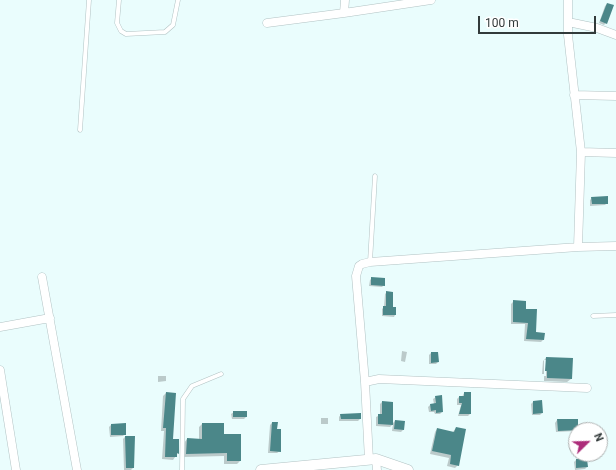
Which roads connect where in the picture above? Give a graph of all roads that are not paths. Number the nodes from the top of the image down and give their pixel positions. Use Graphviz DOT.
graph roads {
  1 [pos="89,0"];
  2 [pos="119,0"];
  3 [pos="178,0"];
  4 [pos="344,0"];
  5 [pos="431,0"];
  6 [pos="568,0"];
  7 [pos="344,13"];
  8 [pos="568,22"];
  9 [pos="267,23"];
  10 [pos="616,35"];
  11 [pos="574,95"];
  12 [pos="616,96"];
  13 [pos="80,130"];
  14 [pos="581,152"];
  15 [pos="616,153"];
  16 [pos="375,176"];
  17 [pos="616,246"];
  18 [pos="578,247"];
  19 [pos="370,262"];
  20 [pos="42,277"];
  21 [pos="616,315"];
  22 [pos="593,316"];
  23 [pos="50,318"];
  24 [pos="0,327"];
  25 [pos="0,370"];
  26 [pos="221,374"];
  27 [pos="365,382"];
  28 [pos="587,388"];
  29 [pos="372,459"];
  30 [pos="316,467"];
  31 [pos="16,470"];
  32 [pos="77,470"];
  33 [pos="182,470"];
  34 [pos="261,470"];
  35 [pos="377,470"];
  36 [pos="408,470"];
  1 -- 13 [label="lane"];
  2 -- 3 [label="lane"];
  4 -- 7 [label="street"];
  5 -- 7 [label="street"];
  6 -- 8 [label="street"];
  7 -- 9 [label="street"];
  8 -- 10 [label="street"];
  8 -- 11 [label="street"];
  11 -- 12 [label="street"];
  11 -- 14 [label="street"];
  14 -- 15 [label="street"];
  14 -- 18 [label="street"];
  16 -- 19 [label="lane"];
  17 -- 18 [label="street"];
  18 -- 19 [label="street"];
  19 -- 27 [label="street"];
  20 -- 23 [label="street"];
  21 -- 22 [label="lane"];
  23 -- 24 [label="street"];
  23 -- 32 [label="street"];
  25 -- 31 [label="street"];
  26 -- 33 [label="lane"];
  27 -- 28 [label="street"];
  27 -- 29 [label="street"];
  29 -- 30 [label="street"];
  29 -- 35 [label="street"];
  29 -- 36 [label="street"];
  30 -- 34 [label="street"];
}
